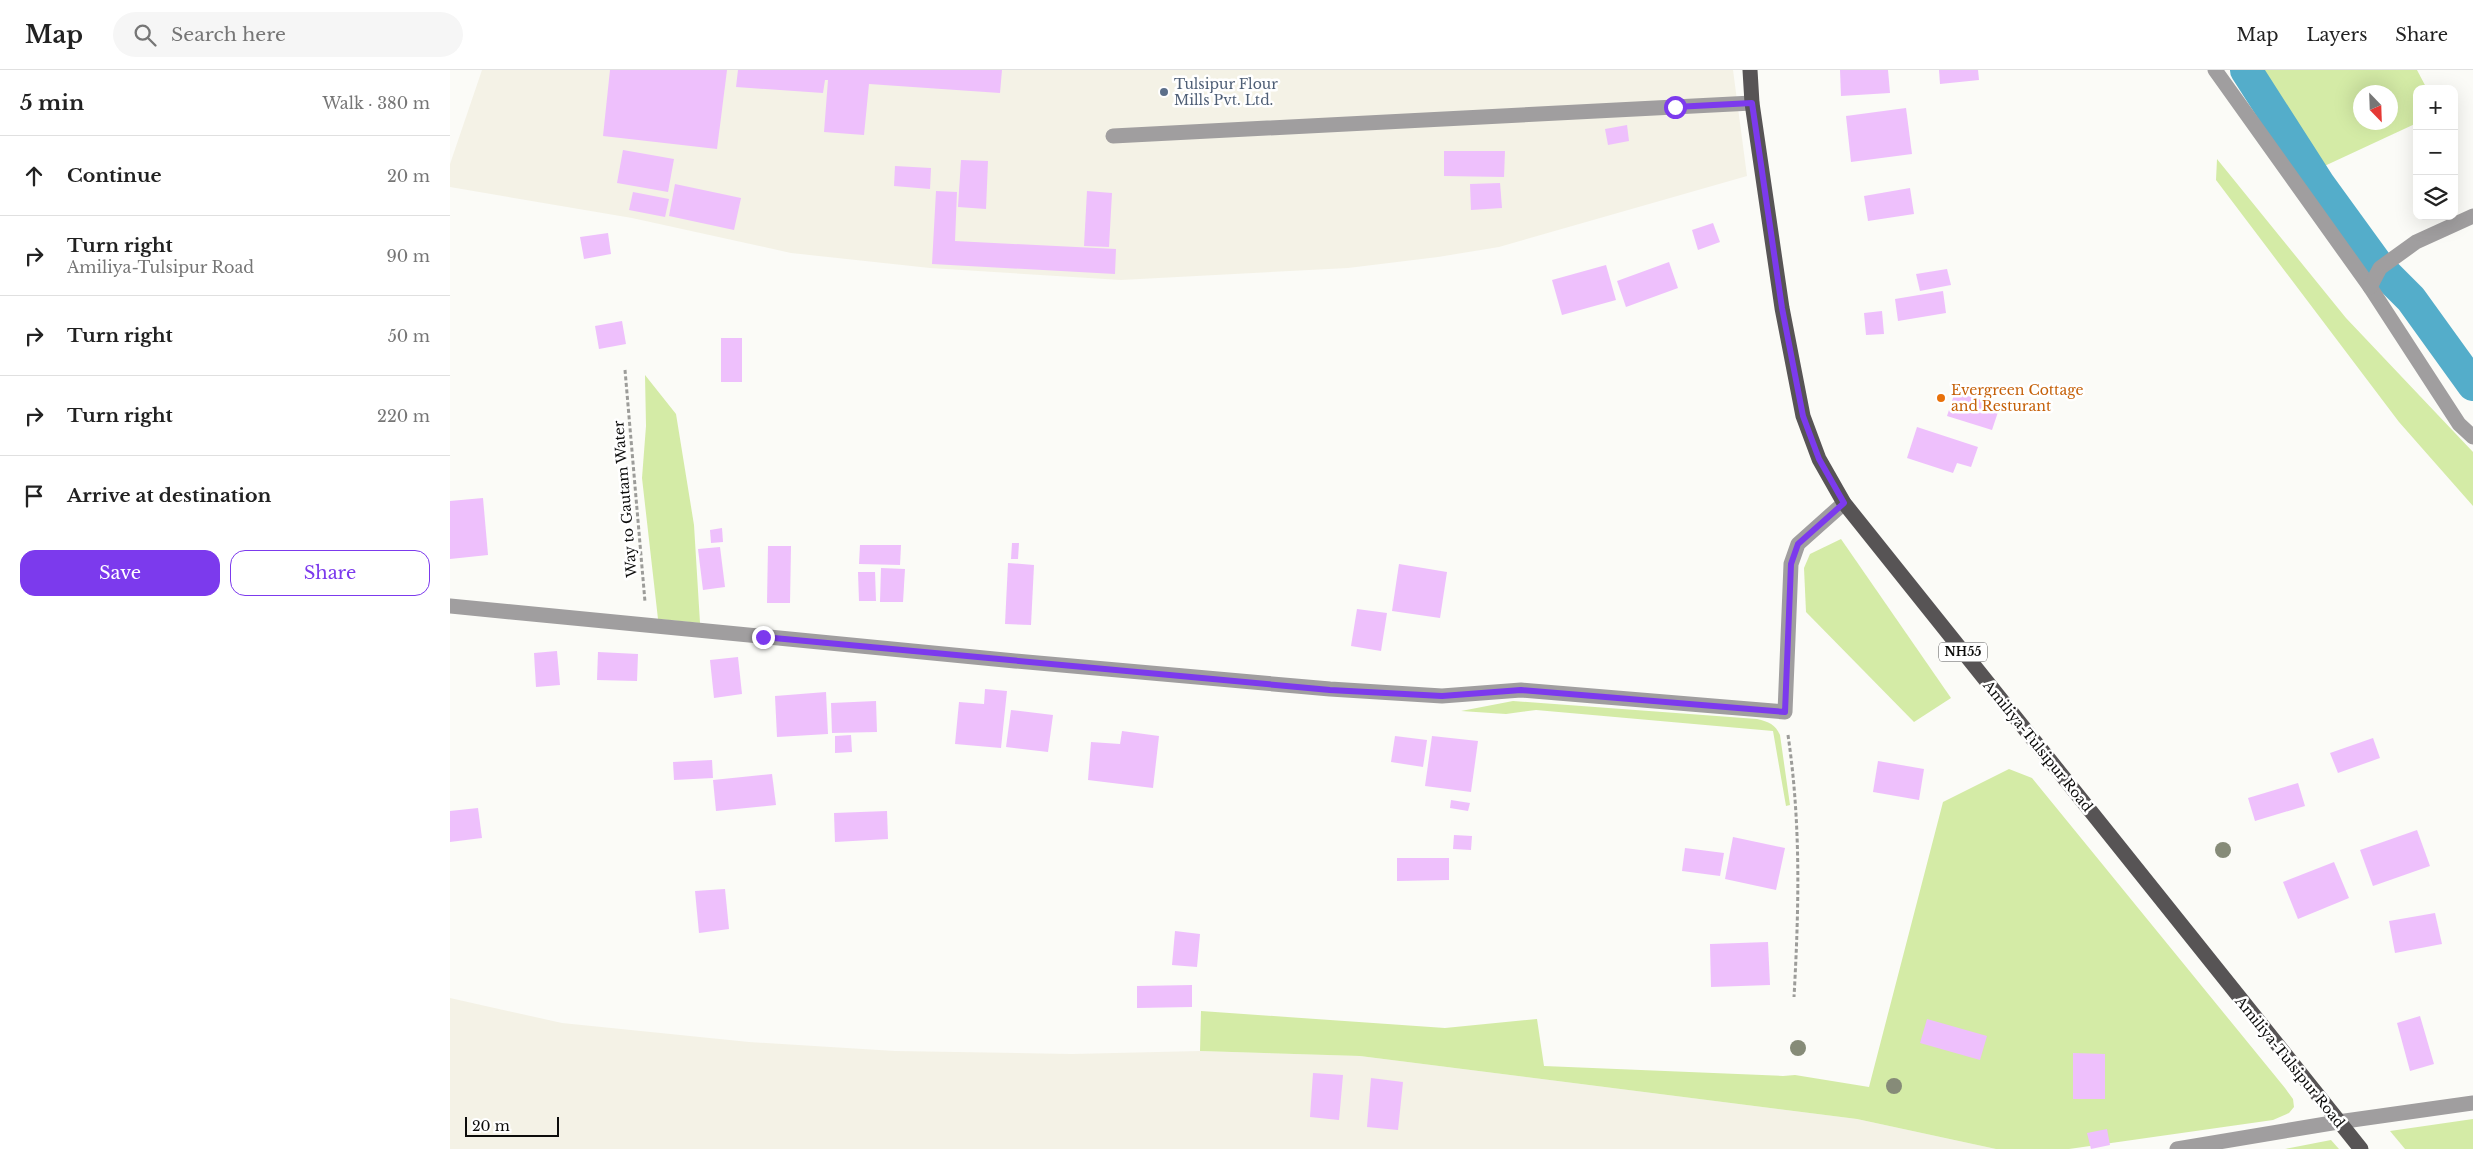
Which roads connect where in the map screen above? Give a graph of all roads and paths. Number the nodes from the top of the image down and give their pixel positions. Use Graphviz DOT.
graph roads {
  1 [pos="1750,70"];
  2 [pos="2215,70"];
  3 [pos="1752,103"];
  4 [pos="1113,136"];
  5 [pos="2473,216"];
  6 [pos="2370,287"];
  7 [pos="625,370"];
  8 [pos="2473,438"];
  9 [pos="1844,503"];
  10 [pos="450,606"];
  11 [pos="647,625"];
  12 [pos="1785,712"];
  13 [pos="1794,997"];
  14 [pos="2473,1103"];
  15 [pos="2338,1122"];
  16 [pos="2177,1149"];
  17 [pos="2361,1149"];
  1 -- 3 [label="main road, Amiliya-Tulsipur Road / NH55"];
  2 -- 6 [label="street"];
  3 -- 4 [label="street"];
  3 -- 9 [label="main road, Amiliya-Tulsipur Road / NH55"];
  5 -- 6 [label="street"];
  6 -- 8 [label="street"];
  7 -- 11 [label="path, Way to Gautam Water"];
  9 -- 12 [label="street"];
  9 -- 15 [label="main road, Amiliya-Tulsipur Road / NH55"];
  10 -- 11 [label="street"];
  11 -- 12 [label="street"];
  12 -- 13 [label="path"];
  14 -- 15 [label="street"];
  15 -- 16 [label="street"];
  15 -- 17 [label="main road, Amiliya-Tulsipur Road / NH55"];
}
